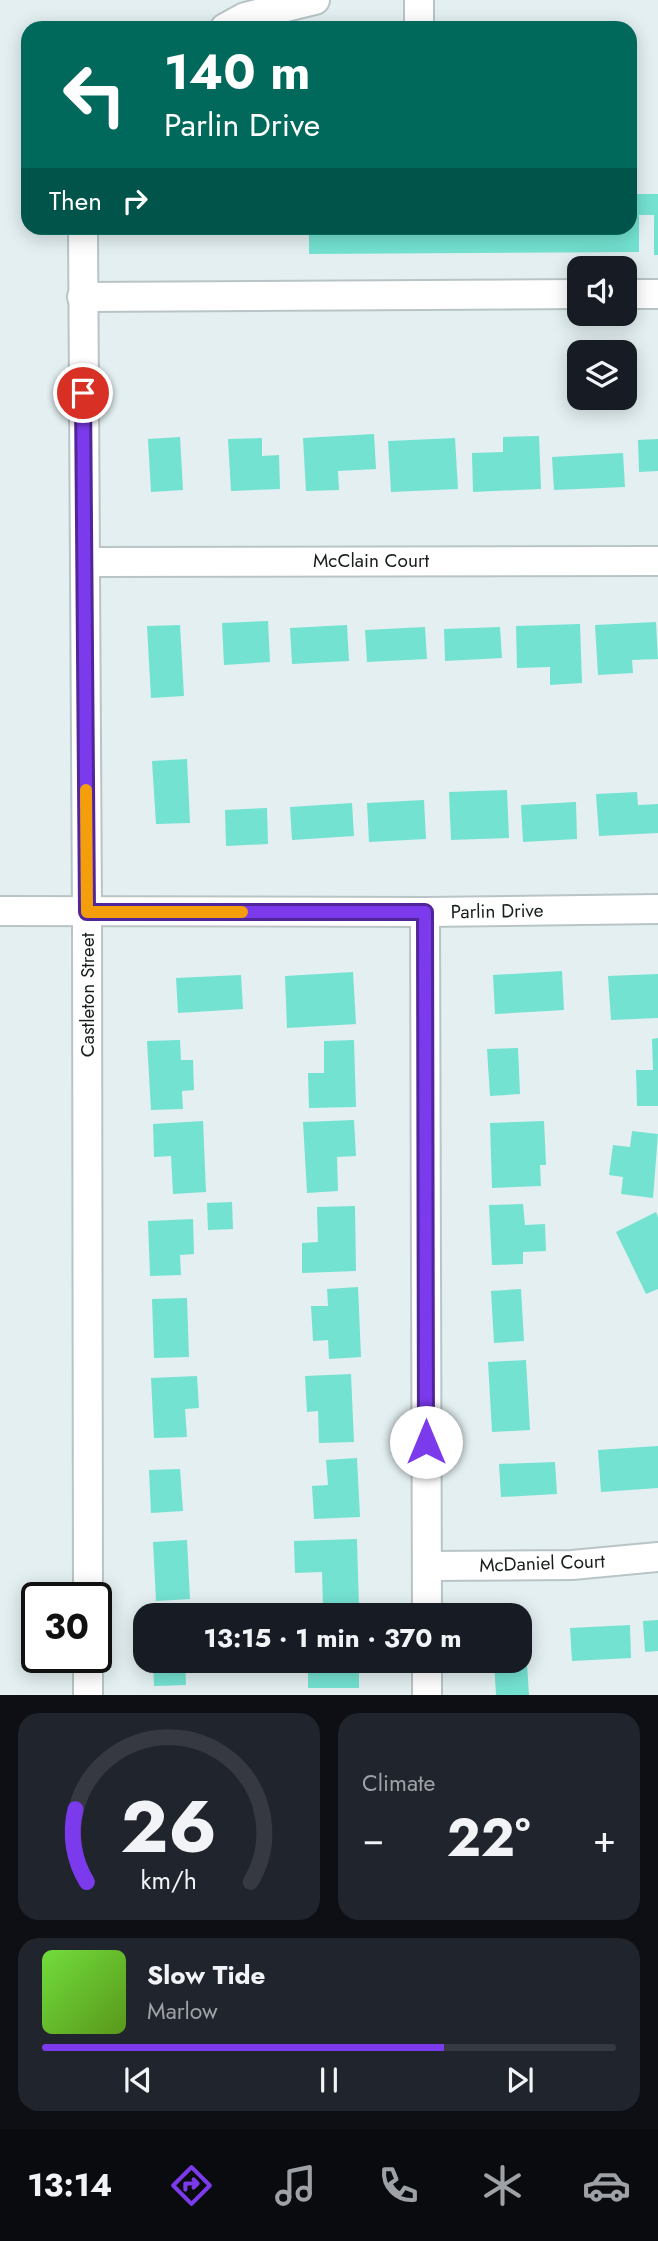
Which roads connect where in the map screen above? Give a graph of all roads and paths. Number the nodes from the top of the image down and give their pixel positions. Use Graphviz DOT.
graph roads {
  1 [pos="315,0"];
  2 [pos="419,0"];
  3 [pos="238,21"];
  4 [pos="419,21"];
  5 [pos="83,235"];
  6 [pos="567,294"];
  7 [pos="637,294"];
  8 [pos="658,294"];
  9 [pos="82,297"];
  10 [pos="85,562"];
  11 [pos="658,562"];
  12 [pos="658,909"];
  13 [pos="0,911"];
  14 [pos="87,912"];
  15 [pos="425,912"];
  16 [pos="658,1557"];
  17 [pos="427,1566"];
  18 [pos="88,1582"];
  19 [pos="427,1603"];
  20 [pos="88,1673"];
  21 [pos="427,1673"];
  22 [pos="88,1695"];
  23 [pos="427,1695"];
  1 -- 3 [label="street"];
  2 -- 4 [label="street"];
  5 -- 9 [label="street, Castleton Street"];
  6 -- 9 [label="street"];
  7 -- 8 [label="street"];
  9 -- 10 [label="street, Castleton Street"];
  10 -- 11 [label="street, McClain Court"];
  10 -- 14 [label="street, Castleton Street"];
  12 -- 15 [label="street, Parlin Drive"];
  13 -- 14 [label="street, Parlin Drive"];
  14 -- 15 [label="street, Parlin Drive"];
  14 -- 18 [label="street, Castleton Street"];
  15 -- 17 [label="street"];
  16 -- 17 [label="street, McDaniel Court"];
  17 -- 19 [label="street"];
  20 -- 22 [label="street"];
  21 -- 23 [label="street"];
}
